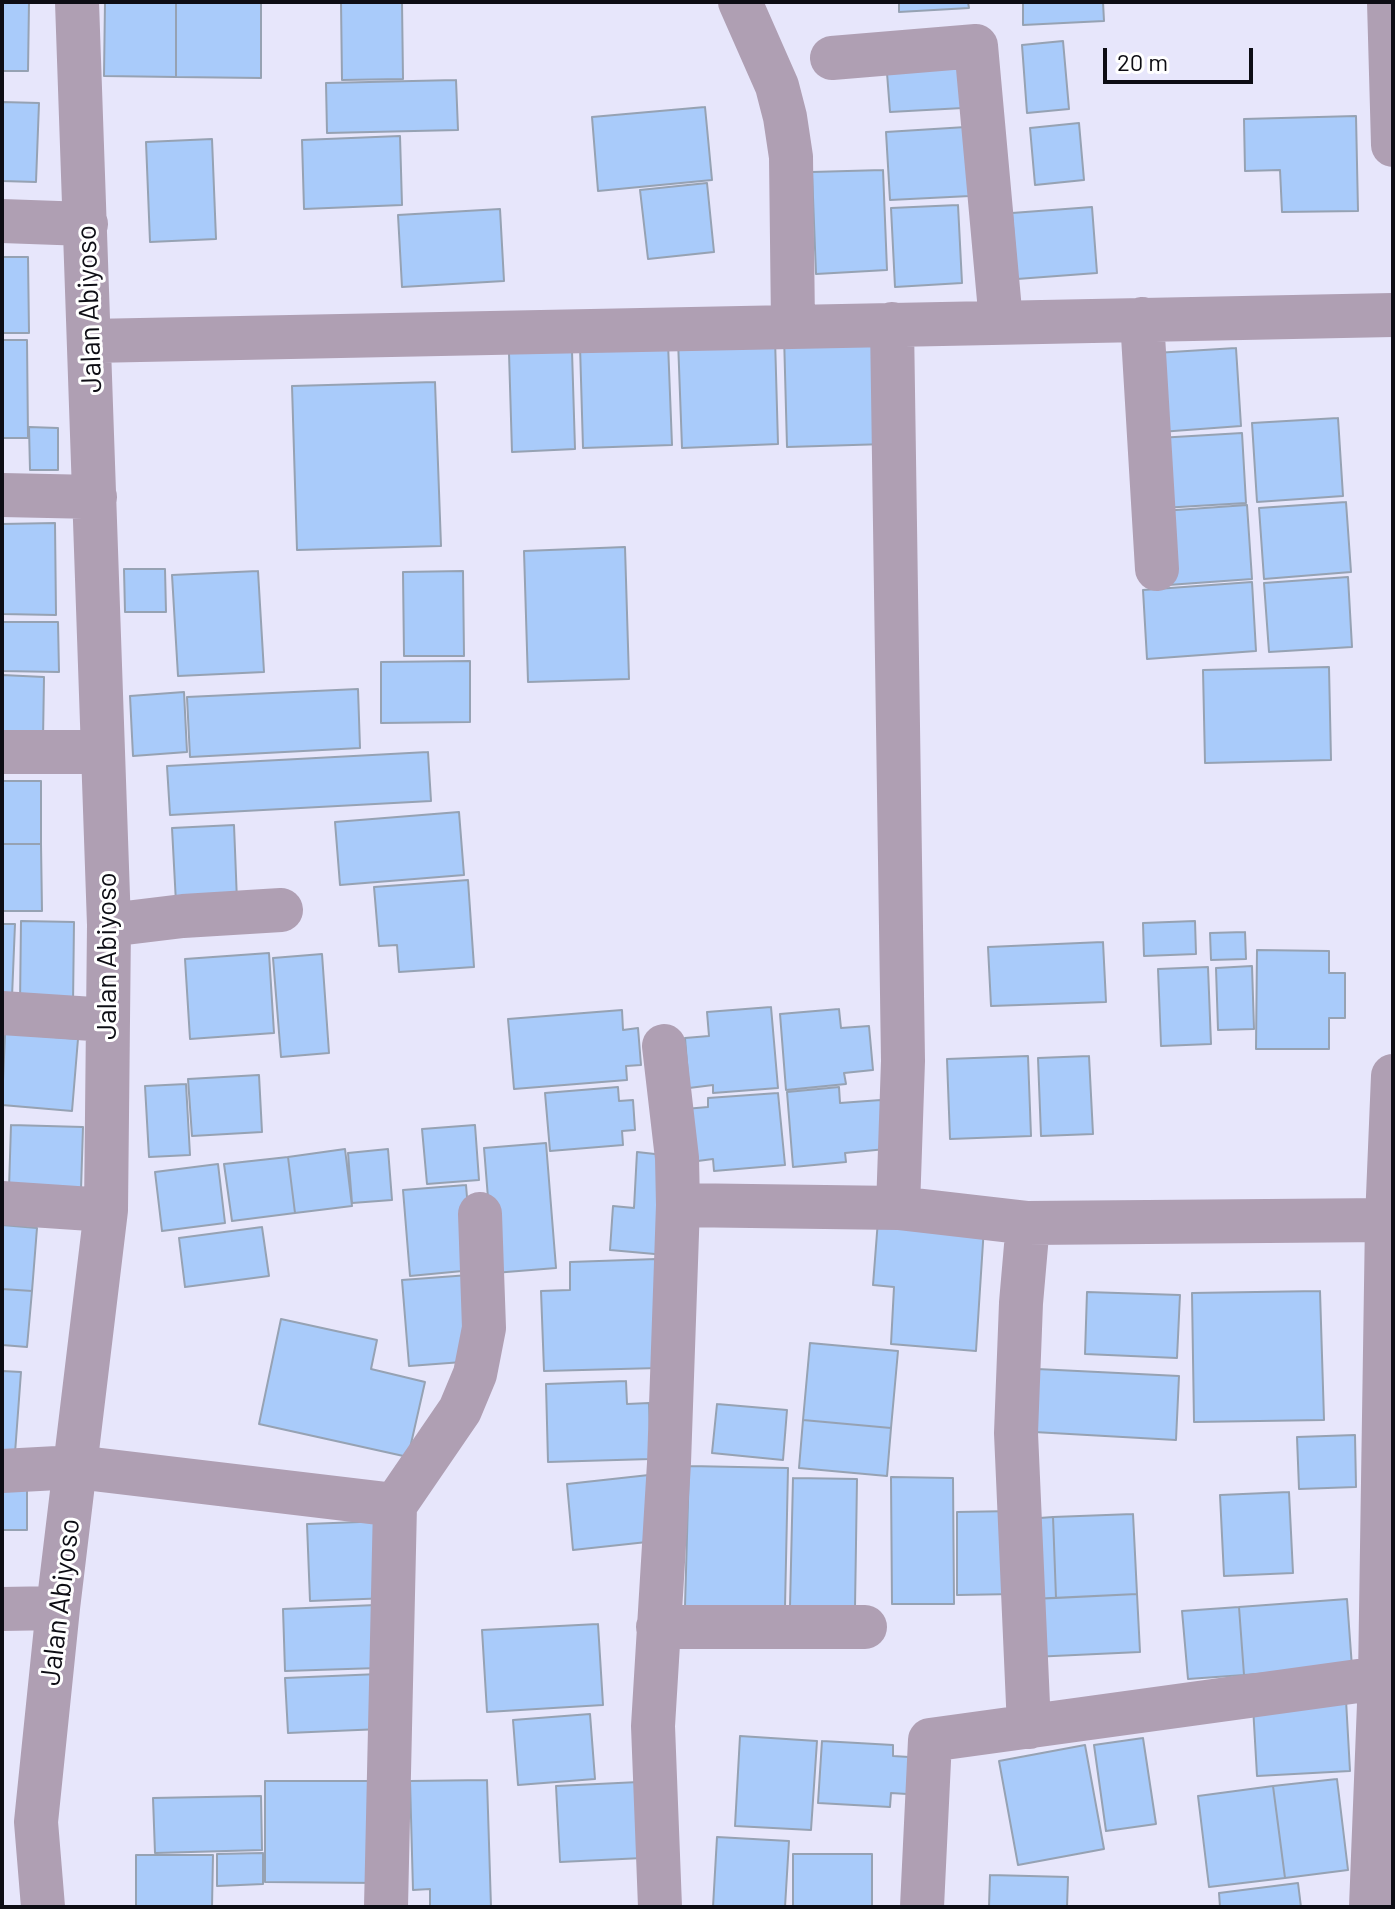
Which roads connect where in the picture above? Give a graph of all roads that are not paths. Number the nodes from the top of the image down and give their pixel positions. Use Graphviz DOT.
graph roads {
  1 [pos="77,2"];
  2 [pos="740,2"];
  3 [pos="1389,2"];
  4 [pos="832,58"];
  5 [pos="1393,145"];
  6 [pos="2,221"];
  7 [pos="86,224"];
  8 [pos="1393,315"];
  9 [pos="1142,319"];
  10 [pos="1001,322"];
  11 [pos="892,324"];
  12 [pos="793,325"];
  13 [pos="90,341"];
  14 [pos="2,495"];
  15 [pos="95,497"];
  16 [pos="1157,569"];
  17 [pos="2,752"];
  18 [pos="103,752"];
  19 [pos="281,910"];
  20 [pos="109,925"];
  21 [pos="2,1013"];
  22 [pos="108,1020"];
  23 [pos="664,1046"];
  24 [pos="1393,1076"];
  25 [pos="2,1203"];
  26 [pos="678,1205"];
  27 [pos="898,1208"];
  28 [pos="106,1210"];
  29 [pos="480,1214"];
  30 [pos="1387,1220"];
  31 [pos="1028,1223"];
  32 [pos="76,1467"];
  33 [pos="2,1471"];
  34 [pos="395,1505"];
  35 [pos="58,1608"];
  36 [pos="2,1609"];
  37 [pos="658,1627"];
  38 [pos="865,1627"];
  39 [pos="1380,1678"];
  40 [pos="1029,1727"];
  41 [pos="1385,1758"];
  42 [pos="19,1823"];
  43 [pos="43,1907"];
  44 [pos="386,1907"];
  45 [pos="660,1907"];
  46 [pos="922,1907"];
  47 [pos="1371,1907"];
  1 -- 7 [label="street, Jalan Abiyoso"];
  2 -- 12 [label="street"];
  3 -- 5 [label="street"];
  4 -- 10 [label="street"];
  6 -- 7 [label="street"];
  7 -- 13 [label="street, Jalan Abiyoso"];
  8 -- 9 [label="street"];
  9 -- 10 [label="street"];
  9 -- 16 [label="street"];
  10 -- 11 [label="street"];
  11 -- 12 [label="street"];
  11 -- 27 [label="street"];
  12 -- 13 [label="street"];
  13 -- 15 [label="street, Jalan Abiyoso"];
  14 -- 15 [label="street"];
  15 -- 18 [label="street, Jalan Abiyoso"];
  17 -- 18 [label="street"];
  18 -- 20 [label="street, Jalan Abiyoso"];
  19 -- 20 [label="street"];
  20 -- 22 [label="street, Jalan Abiyoso"];
  21 -- 22 [label="street"];
  22 -- 28 [label="street, Jalan Abiyoso"];
  23 -- 26 [label="street"];
  24 -- 30 [label="street"];
  25 -- 28 [label="street"];
  26 -- 27 [label="street"];
  26 -- 37 [label="street"];
  27 -- 31 [label="street"];
  28 -- 32 [label="street, Jalan Abiyoso"];
  29 -- 34 [label="street"];
  30 -- 31 [label="street"];
  30 -- 39 [label="street"];
  31 -- 40 [label="street"];
  32 -- 33 [label="street"];
  32 -- 34 [label="street"];
  32 -- 35 [label="street, Jalan Abiyoso"];
  34 -- 44 [label="street"];
  35 -- 36 [label="street"];
  35 -- 42 [label="street, Jalan Abiyoso"];
  37 -- 38 [label="street"];
  37 -- 45 [label="street"];
  39 -- 40 [label="street"];
  39 -- 41 [label="street"];
  40 -- 46 [label="street"];
  41 -- 47 [label="street"];
  42 -- 43 [label="street, Jalan Abiyoso"];
}
